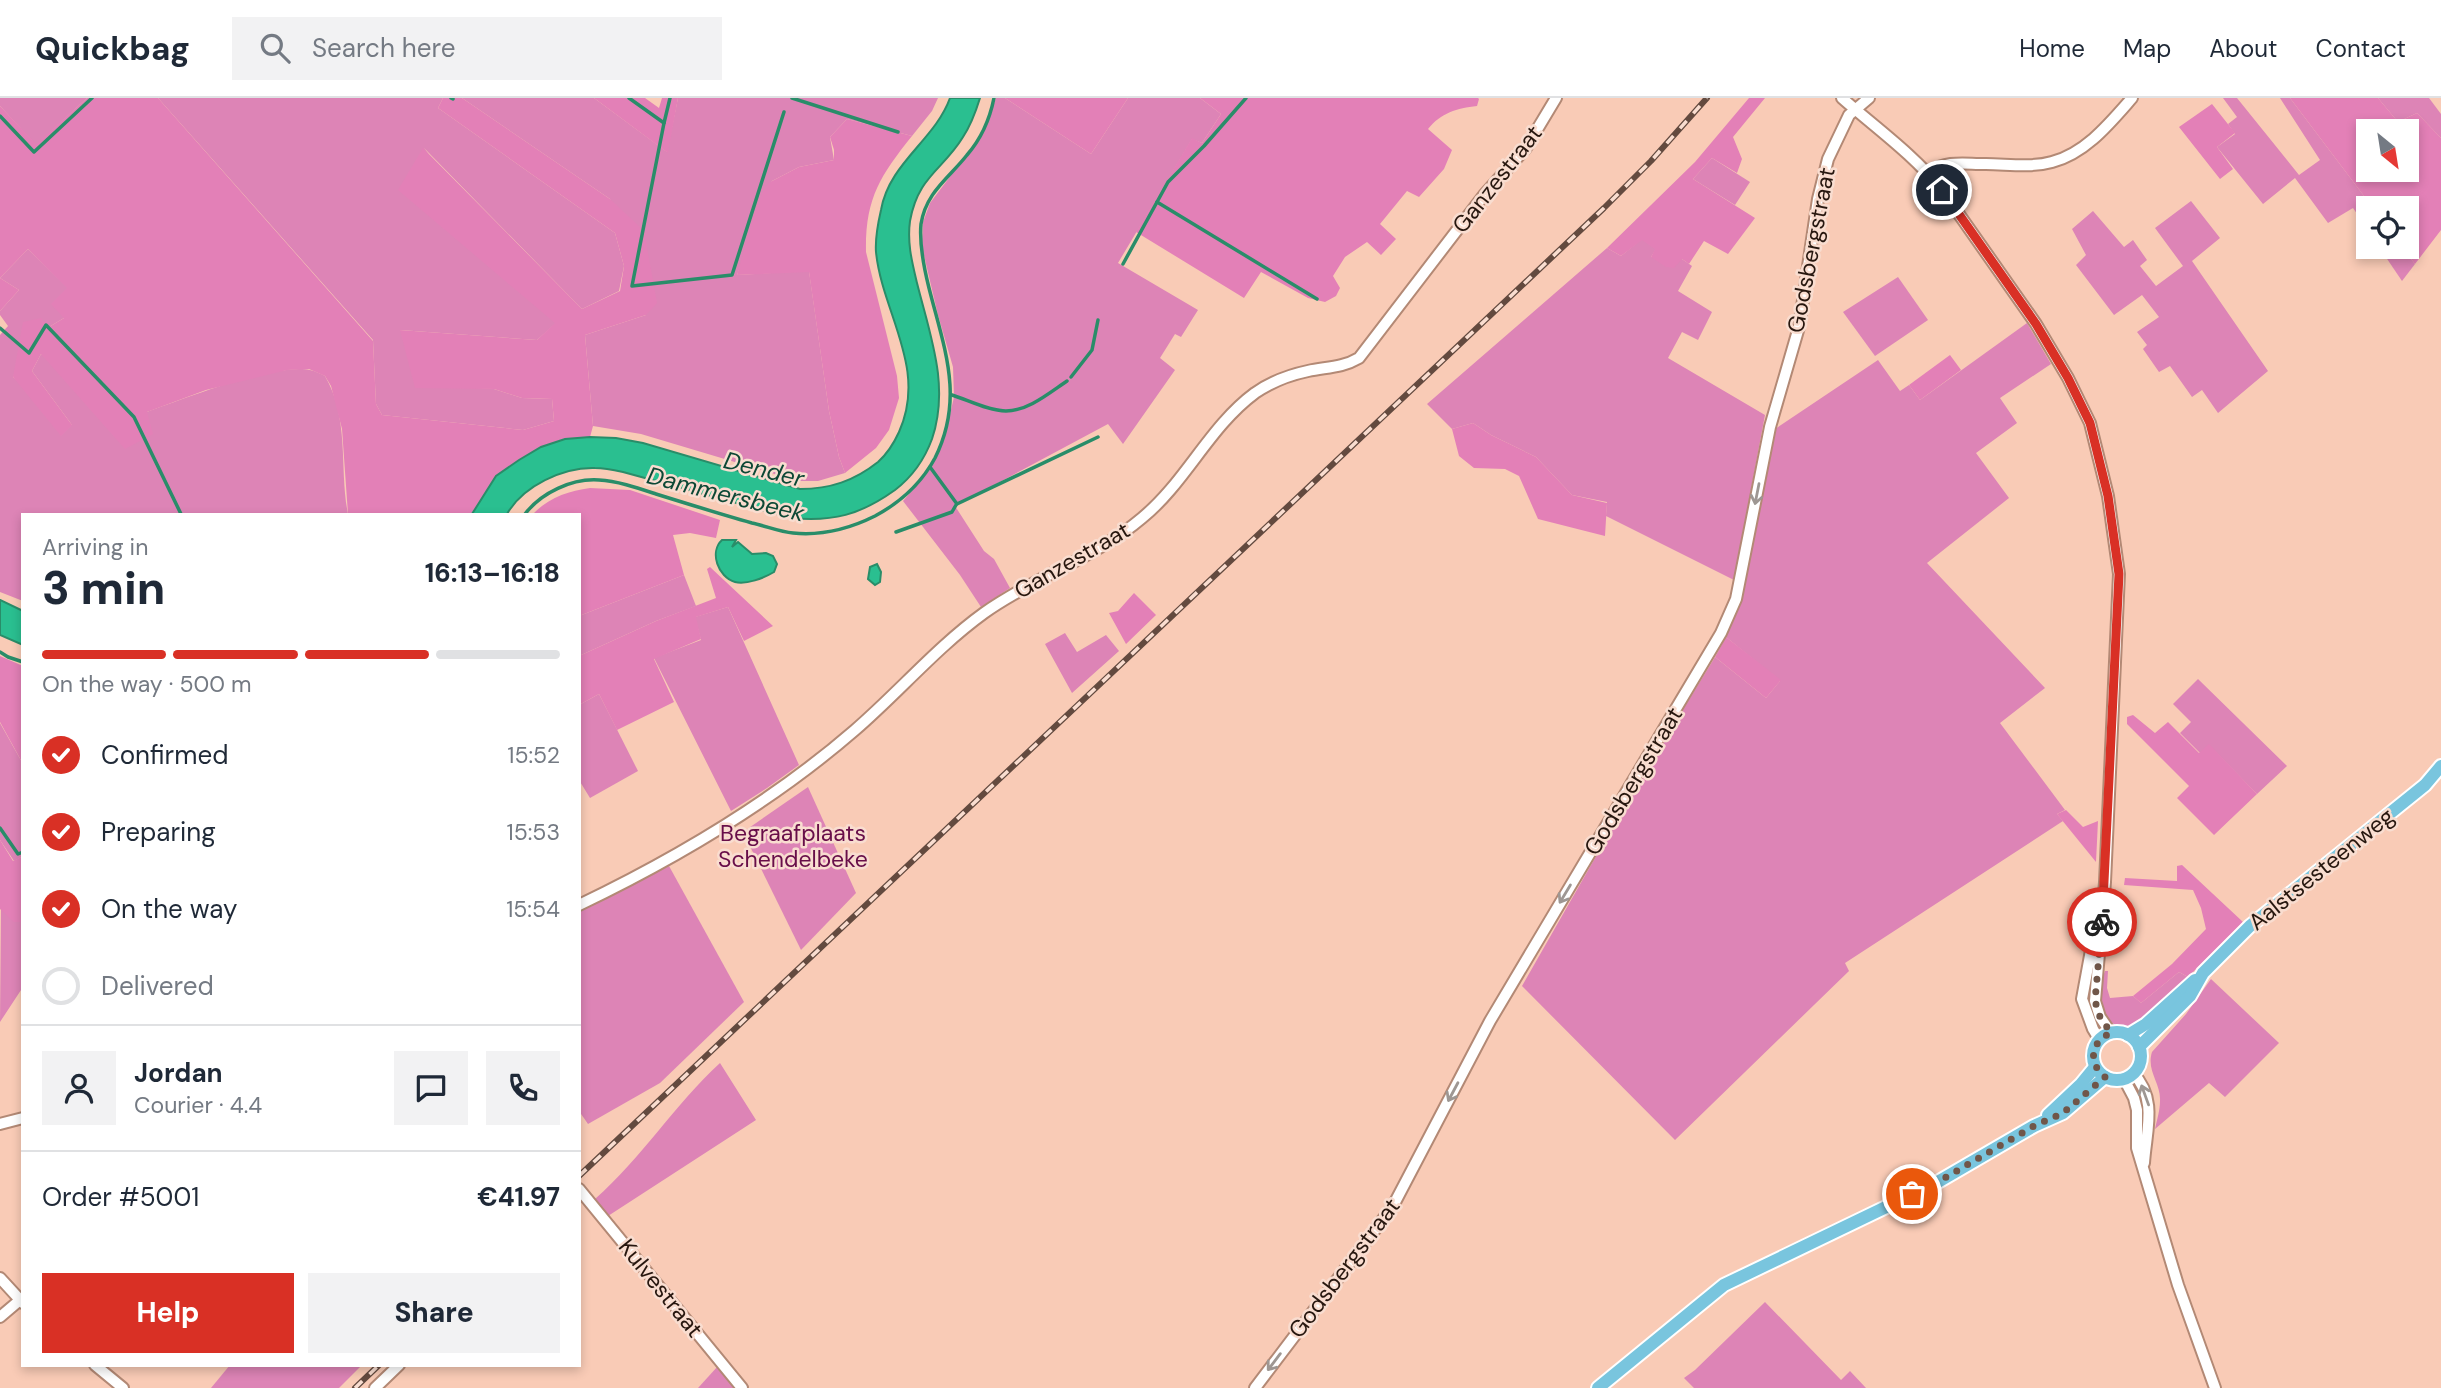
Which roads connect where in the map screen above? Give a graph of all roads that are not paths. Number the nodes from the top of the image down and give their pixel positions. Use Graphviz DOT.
graph roads {
  1 [pos="1556,98"];
  2 [pos="1842,98"];
  3 [pos="1869,98"];
  4 [pos="2132,98"];
  5 [pos="1854,109"];
  6 [pos="1928,172"];
  7 [pos="2441,766"];
  8 [pos="581,904"];
  9 [pos="2203,973"];
  10 [pos="2128,1035"];
  11 [pos="2105,1036"];
  12 [pos="2139,1047"];
  13 [pos="2095,1067"];
  14 [pos="2128,1076"];
  15 [pos="2105,1077"];
  16 [pos="21,1119"];
  17 [pos="0,1124"];
  18 [pos="2034,1126"];
  19 [pos="581,1192"];
  20 [pos="589,1202"];
  21 [pos="581,1208"];
  22 [pos="0,1278"];
  23 [pos="21,1302"];
  24 [pos="0,1317"];
  25 [pos="97,1367"];
  26 [pos="398,1367"];
  27 [pos="123,1388"];
  28 [pos="375,1388"];
  29 [pos="742,1388"];
  30 [pos="1255,1388"];
  31 [pos="1598,1388"];
  32 [pos="2215,1388"];
  1 -- 8 [label="street, Ganzestraat"];
  2 -- 5 [label="street"];
  3 -- 5 [label="street"];
  4 -- 6 [label="street"];
  5 -- 6 [label="street"];
  5 -- 30 [label="street, Godsbergstraat, one-way"];
  6 -- 11 [label="street"];
  7 -- 9 [label="main road, Aalstsesteenweg"];
  9 -- 10 [label="main road, Aalstsesteenweg"];
  9 -- 12 [label="main road, Aalstsesteenweg"];
  10 -- 11 [label="main road"];
  10 -- 12 [label="main road"];
  11 -- 13 [label="main road"];
  12 -- 14 [label="main road"];
  13 -- 15 [label="main road"];
  13 -- 18 [label="main road"];
  14 -- 15 [label="main road"];
  14 -- 32 [label="street"];
  15 -- 18 [label="main road"];
  16 -- 17 [label="street"];
  18 -- 31 [label="main road"];
  19 -- 20 [label="street, Kulvestraat"];
  20 -- 21 [label="street"];
  20 -- 29 [label="street, Kulvestraat"];
  22 -- 23 [label="street"];
  23 -- 24 [label="street"];
  25 -- 27 [label="street"];
  26 -- 28 [label="street"];
}
